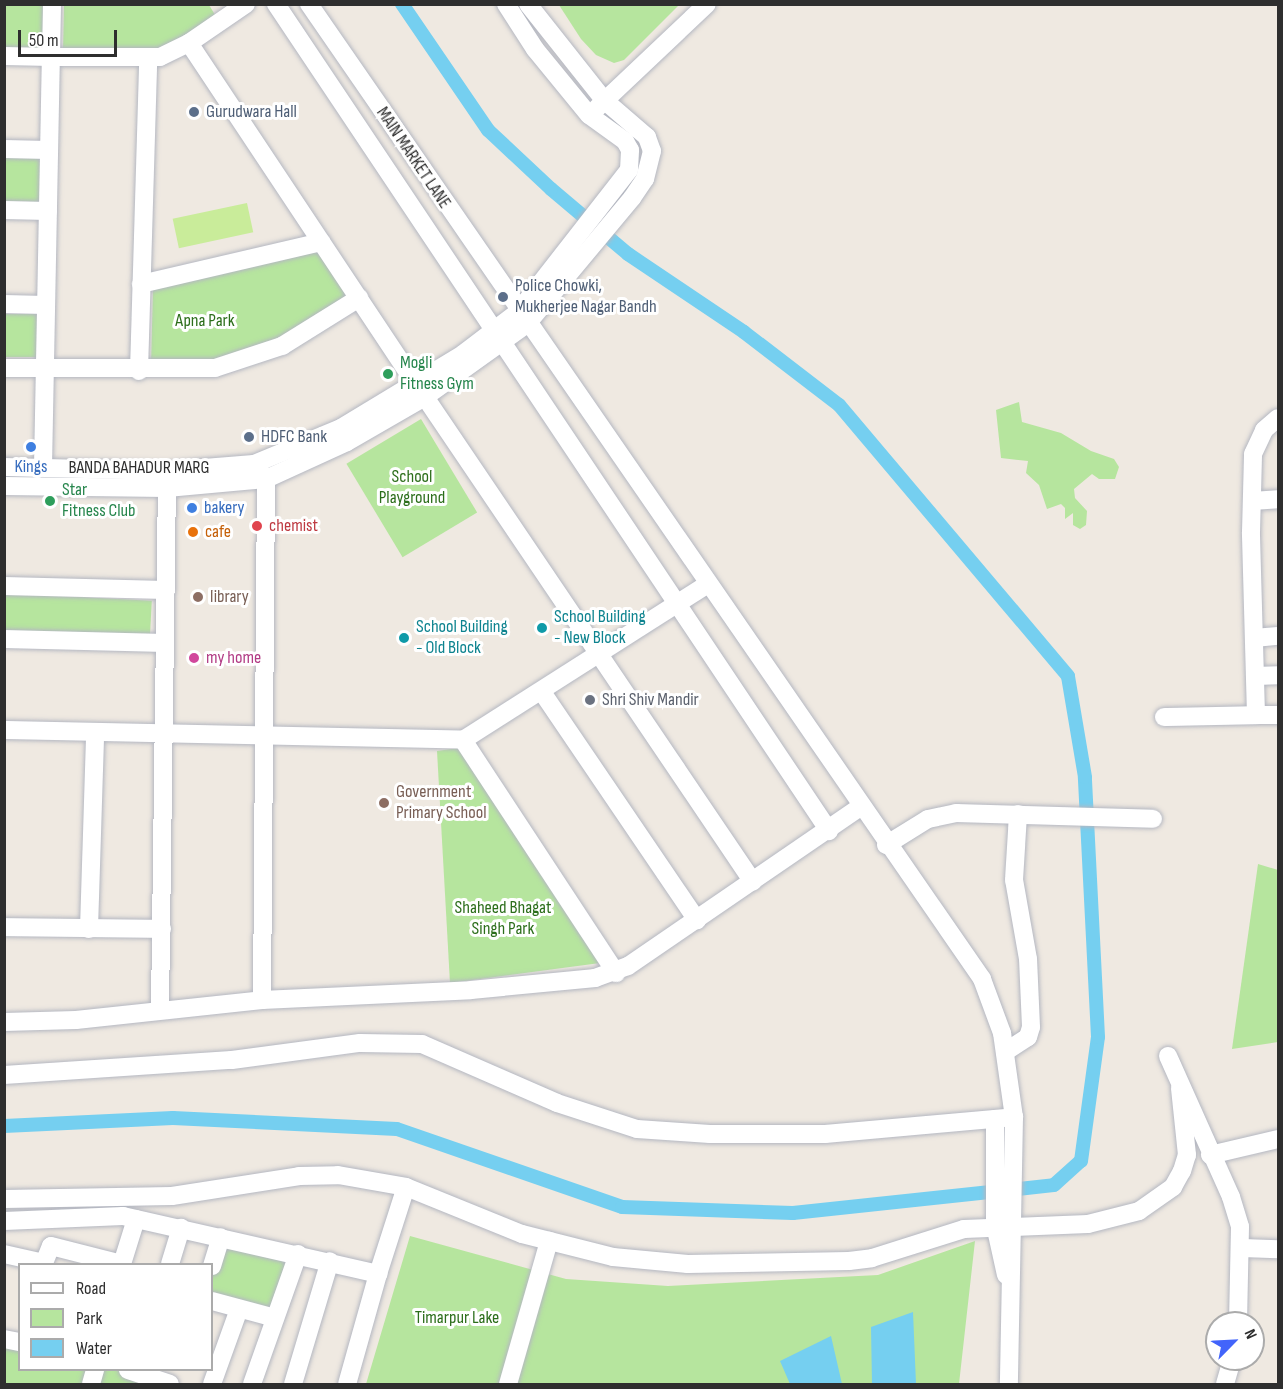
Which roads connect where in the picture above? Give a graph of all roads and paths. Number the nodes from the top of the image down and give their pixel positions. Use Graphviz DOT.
graph roads {
  1 [pos="52,4"];
  2 [pos="246,4"];
  3 [pos="276,4"];
  4 [pos="309,4"];
  5 [pos="506,4"];
  6 [pos="528,4"];
  7 [pos="707,4"];
  8 [pos="189,43"];
  9 [pos="4,56"];
  10 [pos="51,57"];
  11 [pos="148,59"];
  12 [pos="604,100"];
  13 [pos="589,116"];
  14 [pos="4,149"];
  15 [pos="49,150"];
  16 [pos="632,176"];
  17 [pos="4,210"];
  18 [pos="48,212"];
  19 [pos="321,242"];
  20 [pos="572,260"];
  21 [pos="141,284"];
  22 [pos="359,298"];
  23 [pos="4,304"];
  24 [pos="46,305"];
  25 [pos="522,318"];
  26 [pos="499,337"];
  27 [pos="4,368"];
  28 [pos="45,369"];
  29 [pos="139,370"];
  30 [pos="420,390"];
  31 [pos="1278,418"];
  32 [pos="254,464"];
  33 [pos="4,467"];
  34 [pos="43,467"];
  35 [pos="266,479"];
  36 [pos="167,480"];
  37 [pos="4,486"];
  38 [pos="1278,499"];
  39 [pos="1252,501"];
  40 [pos="708,584"];
  41 [pos="4,586"];
  42 [pos="166,590"];
  43 [pos="679,602"];
  44 [pos="1278,636"];
  45 [pos="1254,638"];
  46 [pos="4,639"];
  47 [pos="165,643"];
  48 [pos="598,656"];
  49 [pos="1278,675"];
  50 [pos="1255,676"];
  51 [pos="542,692"];
  52 [pos="1256,715"];
  53 [pos="1278,715"];
  54 [pos="1164,717"];
  55 [pos="4,730"];
  56 [pos="95,733"];
  57 [pos="164,734"];
  58 [pos="265,736"];
  59 [pos="462,740"];
  60 [pos="862,806"];
  61 [pos="1022,814"];
  62 [pos="1153,819"];
  63 [pos="829,831"];
  64 [pos="886,845"];
  65 [pos="753,882"];
  66 [pos="697,920"];
  67 [pos="4,927"];
  68 [pos="89,928"];
  69 [pos="162,929"];
  70 [pos="616,973"];
  71 [pos="262,999"];
  72 [pos="160,1008"];
  73 [pos="4,1022"];
  74 [pos="1005,1052"];
  75 [pos="1168,1056"];
  76 [pos="4,1075"];
  77 [pos="1180,1089"];
  78 [pos="1014,1117"];
  79 [pos="995,1119"];
  80 [pos="1278,1139"];
  81 [pos="1210,1155"];
  82 [pos="406,1186"];
  83 [pos="4,1199"];
  84 [pos="136,1219"];
  85 [pos="996,1220"];
  86 [pos="4,1221"];
  87 [pos="1015,1225"];
  88 [pos="181,1228"];
  89 [pos="221,1237"];
  90 [pos="549,1241"];
  91 [pos="1242,1248"];
  92 [pos="1278,1249"];
  93 [pos="298,1254"];
  94 [pos="6,1259"];
  95 [pos="89,1261"];
  96 [pos="330,1261"];
  97 [pos="36,1263"];
  98 [pos="44,1263"];
  99 [pos="111,1263"];
  100 [pos="122,1263"];
  101 [pos="170,1263"];
  102 [pos="213,1263"];
  103 [pos="378,1274"];
  104 [pos="1012,1292"];
  105 [pos="213,1301"];
  106 [pos="239,1309"];
  107 [pos="1239,1311"];
  108 [pos="275,1318"];
  109 [pos="137,1371"];
  110 [pos="170,1384"];
  111 [pos="212,1384"];
  112 [pos="252,1384"];
  113 [pos="294,1384"];
  114 [pos="347,1384"];
  115 [pos="507,1384"];
  116 [pos="1009,1384"];
  1 -- 10 [label="street"];
  2 -- 8 [label="street"];
  3 -- 26 [label="street"];
  4 -- 25 [label="street, MAIN MARKET LANE"];
  5 -- 13 [label="street"];
  6 -- 12 [label="street"];
  7 -- 12 [label="street"];
  8 -- 11 [label="street"];
  8 -- 19 [label="street"];
  9 -- 10 [label="street"];
  10 -- 11 [label="street"];
  10 -- 15 [label="street"];
  11 -- 21 [label="street"];
  12 -- 13 [label="street"];
  12 -- 16 [label="street"];
  13 -- 16 [label="street"];
  14 -- 15 [label="street"];
  15 -- 18 [label="street"];
  16 -- 20 [label="street"];
  16 -- 20 [label="street"];
  17 -- 18 [label="street"];
  18 -- 24 [label="street"];
  19 -- 21 [label="street"];
  19 -- 22 [label="street"];
  20 -- 25 [label="street, BANDA BAHADUR MARG"];
  21 -- 29 [label="street"];
  22 -- 29 [label="street"];
  22 -- 30 [label="street"];
  23 -- 24 [label="street"];
  24 -- 28 [label="street"];
  25 -- 26 [label="street, BANDA BAHADUR MARG"];
  25 -- 40 [label="street, MAIN MARKET LANE"];
  26 -- 30 [label="street, BANDA BAHADUR MARG"];
  26 -- 43 [label="street"];
  27 -- 28 [label="street"];
  28 -- 29 [label="street"];
  28 -- 34 [label="street"];
  30 -- 32 [label="street, BANDA BAHADUR MARG"];
  30 -- 35 [label="street, BANDA BAHADUR MARG"];
  30 -- 48 [label="street"];
  31 -- 39 [label="street"];
  32 -- 35 [label="street"];
  32 -- 36 [label="street, BANDA BAHADUR MARG"];
  33 -- 34 [label="street, BANDA BAHADUR MARG"];
  34 -- 36 [label="street, BANDA BAHADUR MARG"];
  35 -- 36 [label="street, BANDA BAHADUR MARG"];
  35 -- 58 [label="street"];
  36 -- 37 [label="street, BANDA BAHADUR MARG"];
  36 -- 42 [label="street"];
  38 -- 39 [label="street"];
  39 -- 45 [label="street"];
  40 -- 43 [label="street"];
  40 -- 60 [label="street, MAIN MARKET LANE"];
  41 -- 42 [label="street"];
  42 -- 47 [label="street"];
  43 -- 48 [label="street"];
  43 -- 63 [label="street"];
  44 -- 45 [label="street"];
  45 -- 50 [label="street"];
  46 -- 47 [label="street"];
  47 -- 57 [label="street"];
  48 -- 51 [label="street"];
  48 -- 65 [label="street"];
  49 -- 50 [label="street"];
  50 -- 52 [label="street"];
  51 -- 59 [label="street"];
  51 -- 66 [label="street"];
  52 -- 53 [label="street"];
  52 -- 54 [label="street"];
  55 -- 56 [label="street"];
  56 -- 57 [label="street"];
  56 -- 68 [label="street"];
  57 -- 58 [label="street"];
  57 -- 69 [label="street"];
  58 -- 59 [label="street"];
  58 -- 71 [label="street"];
  59 -- 70 [label="street"];
  60 -- 63 [label="street"];
  60 -- 64 [label="street, MAIN MARKET LANE"];
  61 -- 62 [label="street"];
  61 -- 64 [label="street"];
  61 -- 74 [label="street"];
  63 -- 65 [label="street"];
  64 -- 74 [label="street, MAIN MARKET LANE"];
  65 -- 66 [label="street"];
  66 -- 70 [label="street"];
  67 -- 68 [label="street"];
  68 -- 69 [label="street"];
  69 -- 72 [label="street"];
  70 -- 71 [label="street"];
  71 -- 72 [label="street"];
  72 -- 73 [label="street"];
  74 -- 78 [label="street, MAIN MARKET LANE"];
  75 -- 77 [label="street"];
  76 -- 79 [label="street"];
  77 -- 81 [label="street"];
  77 -- 87 [label="street"];
  78 -- 79 [label="street"];
  78 -- 87 [label="street, MAIN MARKET LANE"];
  79 -- 85 [label="street"];
  80 -- 81 [label="street"];
  81 -- 91 [label="street"];
  82 -- 83 [label="street"];
  82 -- 90 [label="street"];
  82 -- 103 [label="street"];
  84 -- 86 [label="street"];
  84 -- 88 [label="street"];
  84 -- 100 [label="street"];
  85 -- 87 [label="street"];
  85 -- 90 [label="street"];
  85 -- 104 [label="street"];
  87 -- 104 [label="street, MAIN MARKET LANE"];
  88 -- 89 [label="street"];
  88 -- 101 [label="street"];
  89 -- 93 [label="street"];
  89 -- 102 [label="street"];
  90 -- 115 [label="street"];
  91 -- 92 [label="street"];
  91 -- 107 [label="street"];
  93 -- 96 [label="street"];
  93 -- 108 [label="street"];
  94 -- 97 [label="street"];
  95 -- 98 [label="street"];
  95 -- 99 [label="street"];
  96 -- 103 [label="street"];
  96 -- 113 [label="street"];
  103 -- 114 [label="street"];
  104 -- 116 [label="street, MAIN MARKET LANE"];
  105 -- 106 [label="street"];
  106 -- 108 [label="street"];
  106 -- 111 [label="street"];
  108 -- 112 [label="street"];
  109 -- 110 [label="street"];
}
